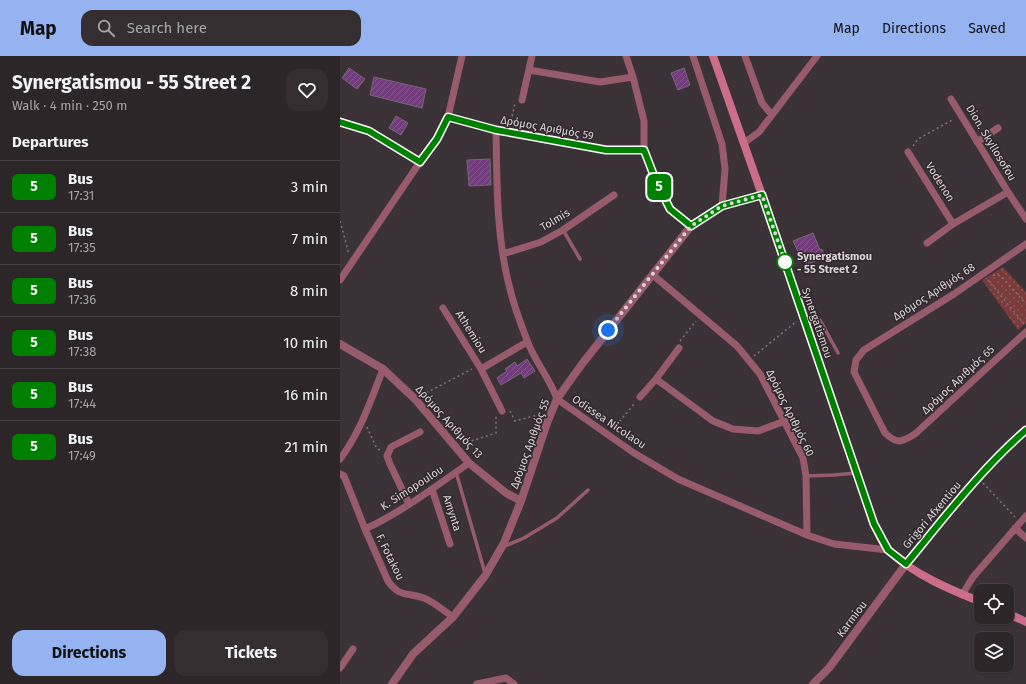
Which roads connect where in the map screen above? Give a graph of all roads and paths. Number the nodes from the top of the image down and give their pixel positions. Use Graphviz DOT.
graph roads {
  1 [pos="462,56"];
  2 [pos="532,56"];
  3 [pos="626,56"];
  4 [pos="693,56"];
  5 [pos="713,56"];
  6 [pos="745,56"];
  7 [pos="817,56"];
  8 [pos="529,70"];
  9 [pos="633,77"];
  10 [pos="951,99"];
  11 [pos="522,100"];
  12 [pos="772,115"];
  13 [pos="961,115"];
  14 [pos="448,117"];
  15 [pos="340,122"];
  16 [pos="998,128"];
  17 [pos="496,130"];
  18 [pos="509,132"];
  19 [pos="977,142"];
  20 [pos="744,143"];
  21 [pos="644,150"];
  22 [pos="908,152"];
  23 [pos="420,162"];
  24 [pos="1008,192"];
  25 [pos="614,195"];
  26 [pos="762,195"];
  27 [pos="722,206"];
  28 [pos="1026,219"];
  29 [pos="340,221"];
  30 [pos="954,224"];
  31 [pos="691,226"];
  32 [pos="563,230"];
  33 [pos="927,243"];
  34 [pos="1026,244"];
  35 [pos="503,254"];
  36 [pos="580,259"];
  37 [pos="351,263"];
  38 [pos="983,274"];
  39 [pos="653,275"];
  40 [pos="340,280"];
  41 [pos="1026,304"];
  42 [pos="443,308"];
  43 [pos="700,315"];
  44 [pos="804,320"];
  45 [pos="1026,326"];
  46 [pos="1026,332"];
  47 [pos="528,342"];
  48 [pos="340,344"];
  49 [pos="679,348"];
  50 [pos="838,353"];
  51 [pos="749,360"];
  52 [pos="480,367"];
  53 [pos="383,369"];
  54 [pos="656,379"];
  55 [pos="640,397"];
  56 [pos="415,399"];
  57 [pos="557,399"];
  58 [pos="502,411"];
  59 [pos="552,411"];
  60 [pos="363,419"];
  61 [pos="784,421"];
  62 [pos="1026,430"];
  63 [pos="420,432"];
  64 [pos="608,435"];
  65 [pos="902,441"];
  66 [pos="455,447"];
  67 [pos="389,452"];
  68 [pos="340,460"];
  69 [pos="469,463"];
  70 [pos="456,472"];
  71 [pos="856,473"];
  72 [pos="340,474"];
  73 [pos="806,476"];
  74 [pos="978,478"];
  75 [pos="432,489"];
  76 [pos="588,490"];
  77 [pos="521,501"];
  78 [pos="409,504"];
  79 [pos="1026,516"];
  80 [pos="1018,525"];
  81 [pos="365,529"];
  82 [pos="807,535"];
  83 [pos="1026,538"];
  84 [pos="450,544"];
  85 [pos="502,547"];
  86 [pos="888,550"];
  87 [pos="906,564"];
  88 [pos="485,576"];
  89 [pos="962,595"];
  90 [pos="974,599"];
  91 [pos="1014,616"];
  92 [pos="454,617"];
  93 [pos="1026,622"];
  94 [pos="353,649"];
  95 [pos="341,664"];
  96 [pos="392,684"];
  97 [pos="477,684"];
  98 [pos="514,684"];
  99 [pos="813,684"];
  1 -- 14 [label="street"];
  2 -- 8 [label="street"];
  3 -- 9 [label="street"];
  4 -- 27 [label="street"];
  5 -- 20 [label="main road, Synergatismou"];
  6 -- 12 [label="street"];
  7 -- 12 [label="street"];
  8 -- 9 [label="street"];
  8 -- 11 [label="street"];
  9 -- 21 [label="street"];
  10 -- 13 [label="street, Dion. Skyllosofou"];
  11 -- 18 [label="path"];
  12 -- 20 [label="street"];
  13 -- 19 [label="street, Dion. Skyllosofou"];
  13 -- 22 [label="path"];
  14 -- 17 [label="street, Δρόμος Αριθμός 59"];
  14 -- 23 [label="street"];
  15 -- 23 [label="street"];
  16 -- 19 [label="street"];
  17 -- 18 [label="street, Δρόμος Αριθμός 59"];
  17 -- 35 [label="street, Odissea Nicolaou"];
  18 -- 21 [label="street, Δρόμος Αριθμός 59"];
  19 -- 24 [label="street, Dion. Skyllosofou"];
  20 -- 26 [label="main road, Synergatismou"];
  21 -- 31 [label="street"];
  22 -- 30 [label="street, Vodenon"];
  23 -- 37 [label="street"];
  24 -- 28 [label="street, Dion. Skyllosofou"];
  24 -- 30 [label="street"];
  25 -- 32 [label="street, Tolmis"];
  26 -- 27 [label="street, Δρόμος Αριθμός 55"];
  26 -- 44 [label="main road, Synergatismou"];
  27 -- 31 [label="street, Δρόμος Αριθμός 55"];
  29 -- 37 [label="path"];
  30 -- 33 [label="street"];
  31 -- 39 [label="street, Δρόμος Αριθμός 55"];
  32 -- 35 [label="street, Tolmis"];
  32 -- 36 [label="lane"];
  34 -- 38 [label="street, Δρόμος Αριθμός 68"];
  35 -- 47 [label="street, Odissea Nicolaou"];
  37 -- 40 [label="street"];
  38 -- 41 [label="path"];
  38 -- 45 [label="path"];
  38 -- 65 [label="street, Δρόμος Αριθμός 68"];
  39 -- 43 [label="street, Δρόμος Αριθμός 60"];
  39 -- 57 [label="street, Δρόμος Αριθμός 55"];
  42 -- 52 [label="street, Athemiou"];
  43 -- 49 [label="path"];
  43 -- 51 [label="street, Δρόμος Αριθμός 60"];
  44 -- 50 [label="lane"];
  44 -- 51 [label="path"];
  44 -- 71 [label="main road, Synergatismou"];
  46 -- 65 [label="street, Δρόμος Αριθμός 65"];
  47 -- 52 [label="street, Athemiou"];
  47 -- 57 [label="street, Odissea Nicolaou"];
  48 -- 53 [label="street, Δρόμος Αριθμός 13"];
  49 -- 54 [label="street"];
  51 -- 61 [label="street, Δρόμος Αριθμός 60"];
  52 -- 56 [label="path"];
  52 -- 58 [label="street, Athemiou"];
  53 -- 56 [label="street, Δρόμος Αριθμός 13"];
  53 -- 60 [label="street"];
  54 -- 55 [label="street"];
  54 -- 61 [label="street"];
  55 -- 64 [label="path"];
  56 -- 66 [label="street, Δρόμος Αριθμός 13"];
  57 -- 59 [label="street, Δρόμος Αριθμός 55"];
  57 -- 64 [label="street, Odissea Nicolaou"];
  58 -- 59 [label="path"];
  58 -- 66 [label="path"];
  59 -- 77 [label="street, Δρόμος Αριθμός 55"];
  60 -- 67 [label="path"];
  60 -- 68 [label="street"];
  61 -- 73 [label="street, Δρόμος Αριθμός 60"];
  62 -- 74 [label="street, Grigori Afxentiou"];
  63 -- 67 [label="street"];
  64 -- 82 [label="street, Odissea Nicolaou"];
  66 -- 69 [label="street, Δρόμος Αριθμός 13"];
  67 -- 78 [label="street"];
  69 -- 70 [label="street, K. Simopoulou"];
  69 -- 77 [label="street, Δρόμος Αριθμός 13"];
  70 -- 75 [label="street, K. Simopoulou"];
  70 -- 88 [label="lane"];
  71 -- 73 [label="lane"];
  71 -- 86 [label="main road, Synergatismou"];
  72 -- 81 [label="street, F. Fotakou"];
  73 -- 82 [label="street, Δρόμος Αριθμός 60"];
  74 -- 80 [label="path"];
  74 -- 87 [label="street, Grigori Afxentiou"];
  75 -- 78 [label="street, K. Simopoulou"];
  75 -- 84 [label="street, Amynta"];
  76 -- 85 [label="lane"];
  77 -- 85 [label="street, Δρόμος Αριθμός 55"];
  78 -- 81 [label="street, K. Simopoulou"];
  79 -- 80 [label="street"];
  80 -- 83 [label="street"];
  80 -- 89 [label="street"];
  81 -- 92 [label="street, F. Fotakou"];
  82 -- 86 [label="street, Odissea Nicolaou"];
  85 -- 88 [label="street, Δρόμος Αριθμός 55"];
  86 -- 87 [label="main road"];
  87 -- 89 [label="main road"];
  87 -- 99 [label="street, Karmiou"];
  88 -- 92 [label="street, Δρόμος Αριθμός 55"];
  89 -- 90 [label="main road"];
  91 -- 93 [label="main road"];
  92 -- 96 [label="street, Δρόμος Αριθμός 55"];
  94 -- 95 [label="street"];
  97 -- 98 [label="street"];
}
